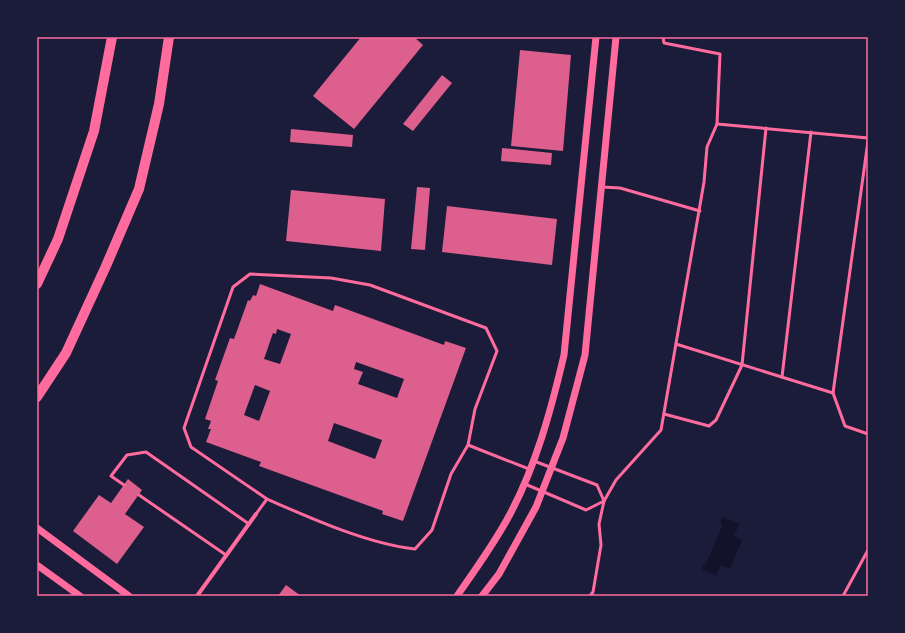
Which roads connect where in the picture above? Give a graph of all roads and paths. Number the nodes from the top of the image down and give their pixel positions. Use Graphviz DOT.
graph roads {
  1 [pos="112,37"];
  2 [pos="169,37"];
  3 [pos="596,37"];
  4 [pos="616,37"];
  5 [pos="663,37"];
  6 [pos="717,124"];
  7 [pos="766,128"];
  8 [pos="811,132"];
  9 [pos="868,138"];
  10 [pos="868,141"];
  11 [pos="602,187"];
  12 [pos="700,211"];
  13 [pos="37,284"];
  14 [pos="676,344"];
  15 [pos="742,365"];
  16 [pos="782,377"];
  17 [pos="833,393"];
  18 [pos="37,397"];
  19 [pos="664,414"];
  20 [pos="868,434"];
  21 [pos="468,445"];
  22 [pos="532,460"];
  23 [pos="552,468"];
  24 [pos="529,469"];
  25 [pos="523,483"];
  26 [pos="124,485"];
  27 [pos="542,492"];
  28 [pos="139,495"];
  29 [pos="267,499"];
  30 [pos="604,501"];
  31 [pos="256,514"];
  32 [pos="249,524"];
  33 [pos="37,528"];
  34 [pos="868,550"];
  35 [pos="226,555"];
  36 [pos="37,565"];
  37 [pos="80,596"];
  38 [pos="130,596"];
  39 [pos="197,596"];
  40 [pos="457,596"];
  41 [pos="482,596"];
  42 [pos="590,596"];
  43 [pos="843,596"];
  1 -- 13 [label="main road"];
  2 -- 18 [label="main road"];
  3 -- 22 [label="street"];
  4 -- 11 [label="street"];
  5 -- 6 [label="lane"];
  6 -- 7 [label="lane"];
  6 -- 12 [label="lane"];
  7 -- 8 [label="lane"];
  7 -- 15 [label="lane"];
  8 -- 9 [label="lane"];
  8 -- 16 [label="lane"];
  10 -- 17 [label="lane"];
  11 -- 12 [label="lane"];
  11 -- 23 [label="street"];
  12 -- 14 [label="lane"];
  14 -- 15 [label="lane"];
  14 -- 19 [label="lane"];
  15 -- 16 [label="lane"];
  15 -- 19 [label="lane"];
  16 -- 17 [label="lane"];
  17 -- 20 [label="lane"];
  19 -- 30 [label="lane"];
  21 -- 24 [label="lane"];
  21 -- 29 [label="lane"];
  21 -- 29 [label="lane"];
  22 -- 23 [label="lane"];
  22 -- 24 [label="street"];
  23 -- 27 [label="street"];
  23 -- 30 [label="lane"];
  24 -- 25 [label="street"];
  25 -- 27 [label="lane"];
  25 -- 40 [label="street"];
  26 -- 32 [label="lane"];
  27 -- 30 [label="lane"];
  27 -- 41 [label="street"];
  28 -- 35 [label="lane"];
  29 -- 31 [label="lane"];
  30 -- 42 [label="lane"];
  31 -- 32 [label="street"];
  32 -- 35 [label="street"];
  33 -- 38 [label="street"];
  34 -- 43 [label="lane"];
  35 -- 39 [label="street"];
  36 -- 37 [label="street"];
}
